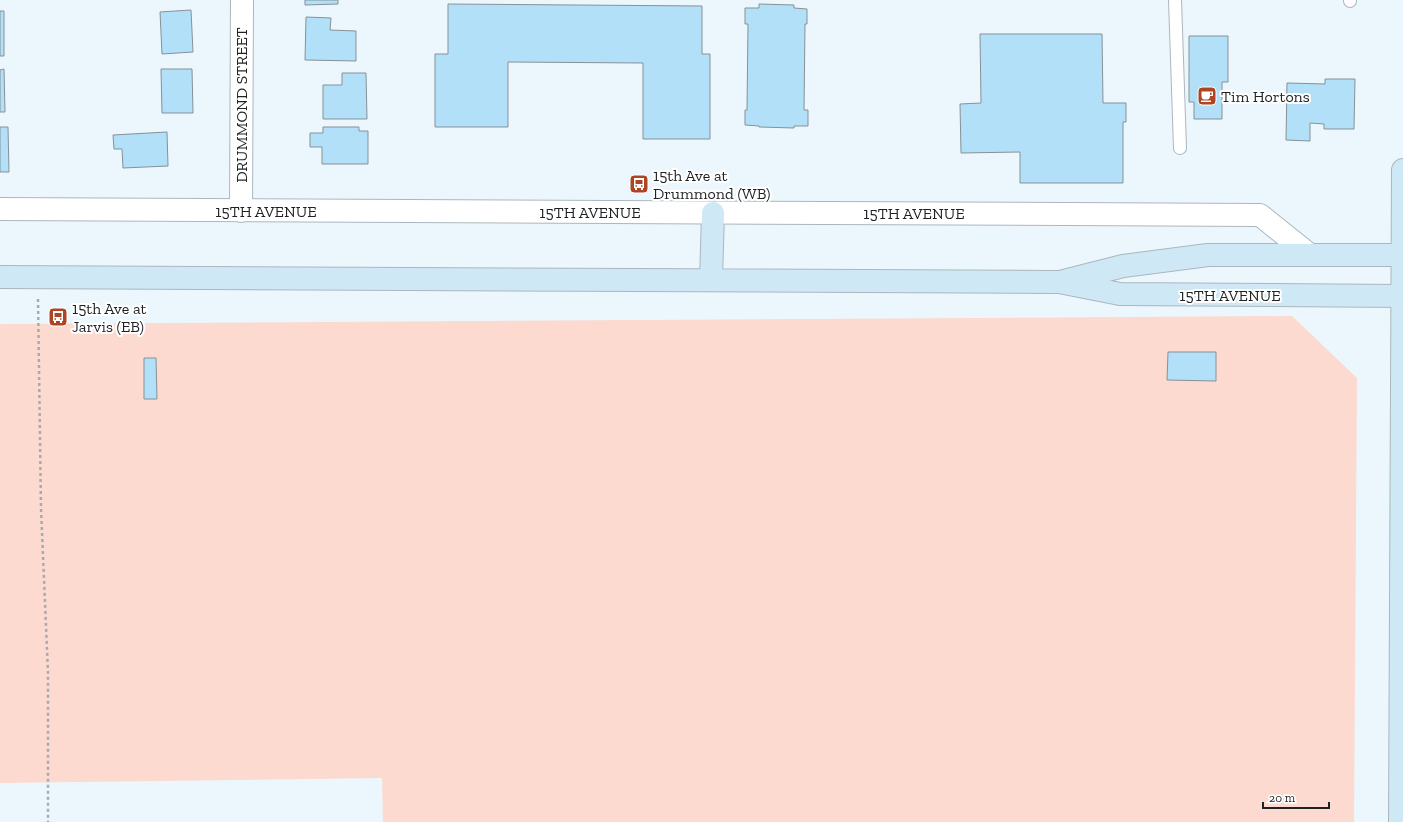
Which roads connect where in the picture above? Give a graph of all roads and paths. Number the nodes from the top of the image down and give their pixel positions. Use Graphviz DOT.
graph roads {
  1 [pos="242,0"];
  2 [pos="1175,0"];
  3 [pos="1180,148"];
  4 [pos="1403,170"];
  5 [pos="0,209"];
  6 [pos="241,211"];
  7 [pos="713,213"];
  8 [pos="1403,254"];
  9 [pos="1310,255"];
  10 [pos="0,276"];
  11 [pos="38,277"];
  12 [pos="711,280"];
  13 [pos="1059,282"];
  14 [pos="1403,296"];
  15 [pos="48,822"];
  16 [pos="1400,822"];
  1 -- 6 [label="street, DRUMMOND STREET"];
  2 -- 3 [label="lane"];
  4 -- 8 [label="main road"];
  5 -- 6 [label="street, 15TH AVENUE"];
  6 -- 7 [label="street, 15TH AVENUE"];
  7 -- 9 [label="street, 15TH AVENUE"];
  7 -- 12 [label="main road"];
  8 -- 9 [label="main road, 15TH AVENUE"];
  8 -- 14 [label="main road"];
  9 -- 13 [label="main road, 15TH AVENUE"];
  10 -- 11 [label="main road, 15TH AVENUE"];
  11 -- 12 [label="main road, 15TH AVENUE"];
  11 -- 15 [label="path"];
  12 -- 13 [label="main road, 15TH AVENUE"];
  13 -- 14 [label="main road, 15TH AVENUE"];
  14 -- 16 [label="main road"];
}
